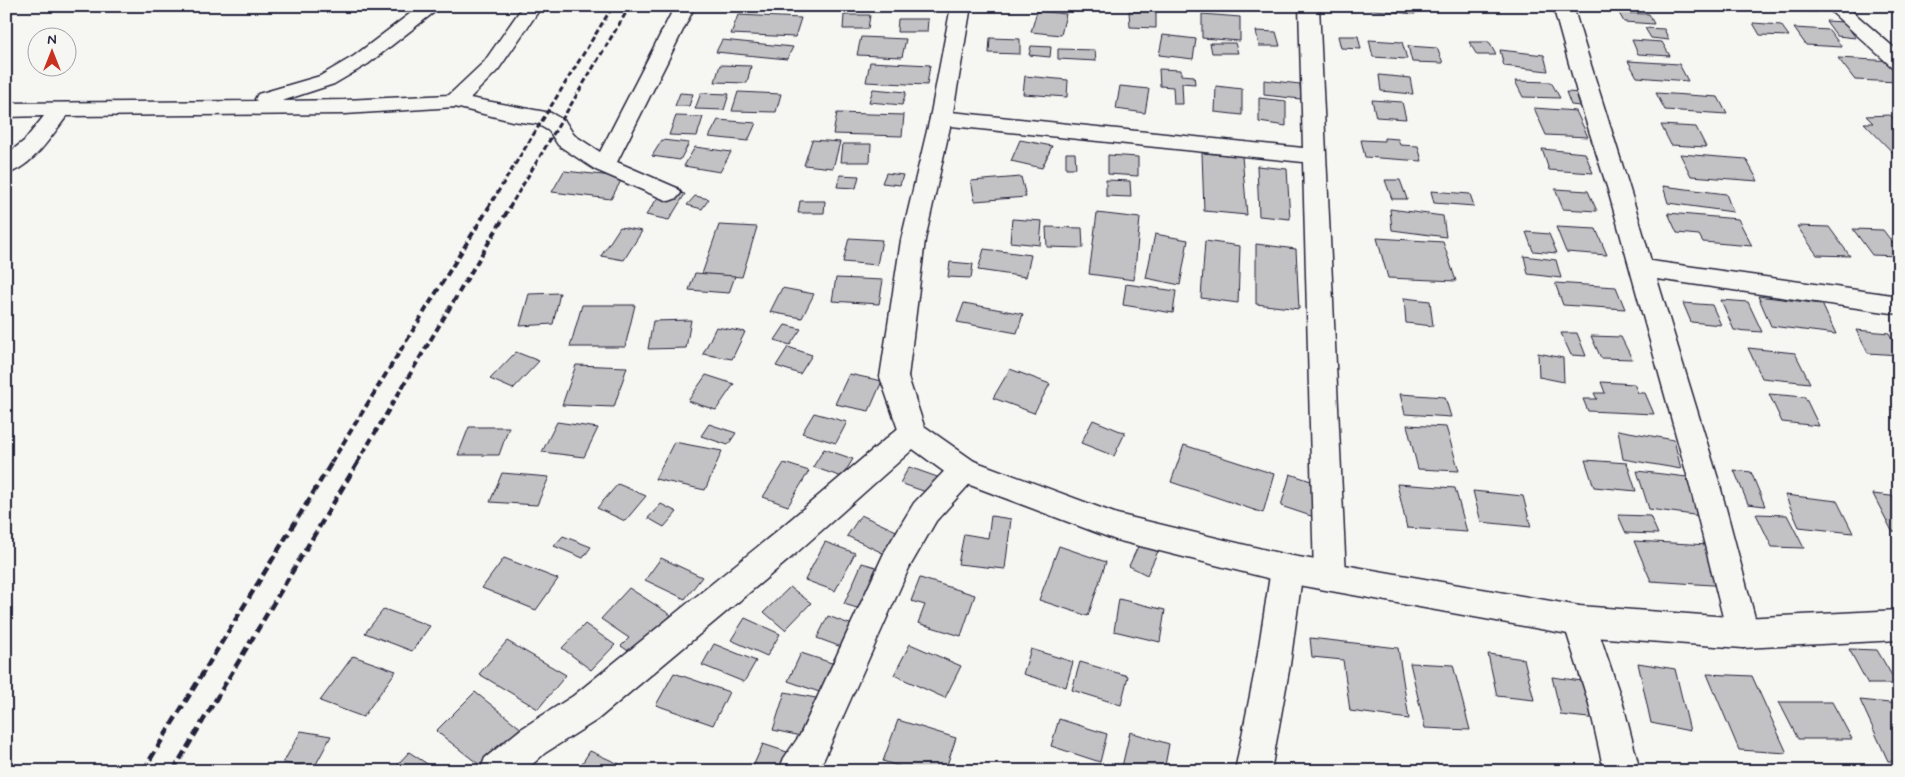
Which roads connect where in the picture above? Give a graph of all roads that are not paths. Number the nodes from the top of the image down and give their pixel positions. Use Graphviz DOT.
graph roads {
  1 [pos="433,6"];
  2 [pos="533,6"];
  3 [pos="686,6"];
  4 [pos="961,6"];
  5 [pos="1309,6"];
  6 [pos="1563,6"];
  7 [pos="1834,6"];
  8 [pos="1899,63"];
  9 [pos="456,101"];
  10 [pos="61,109"];
  11 [pos="234,109"];
  12 [pos="6,110"];
  13 [pos="941,118"];
  14 [pos="1314,156"];
  15 [pos="604,165"];
  16 [pos="6,167"];
  17 [pos="669,193"];
  18 [pos="1641,268"];
  19 [pos="1899,304"];
  20 [pos="912,433"];
  21 [pos="964,470"];
  22 [pos="1287,569"];
  23 [pos="1330,576"];
  24 [pos="1579,621"];
  25 [pos="1899,625"];
  26 [pos="1743,633"];
  27 [pos="498,771"];
  28 [pos="797,771"];
  29 [pos="1253,771"];
  30 [pos="1622,771"];
  1 -- 11 [label="street"];
  2 -- 9 [label="street"];
  3 -- 15 [label="street"];
  4 -- 13 [label="street"];
  5 -- 14 [label="street"];
  6 -- 18 [label="street"];
  7 -- 8 [label="street"];
  9 -- 11 [label="street"];
  9 -- 15 [label="street"];
  10 -- 11 [label="street"];
  10 -- 12 [label="street"];
  10 -- 16 [label="street"];
  13 -- 14 [label="street"];
  13 -- 20 [label="street"];
  14 -- 23 [label="street"];
  15 -- 17 [label="street"];
  18 -- 19 [label="street"];
  18 -- 26 [label="street"];
  20 -- 21 [label="street"];
  20 -- 27 [label="street"];
  21 -- 22 [label="street"];
  21 -- 28 [label="street"];
  22 -- 23 [label="street"];
  22 -- 29 [label="street"];
  23 -- 24 [label="street"];
  24 -- 26 [label="street"];
  24 -- 30 [label="street"];
  25 -- 26 [label="street"];
}
